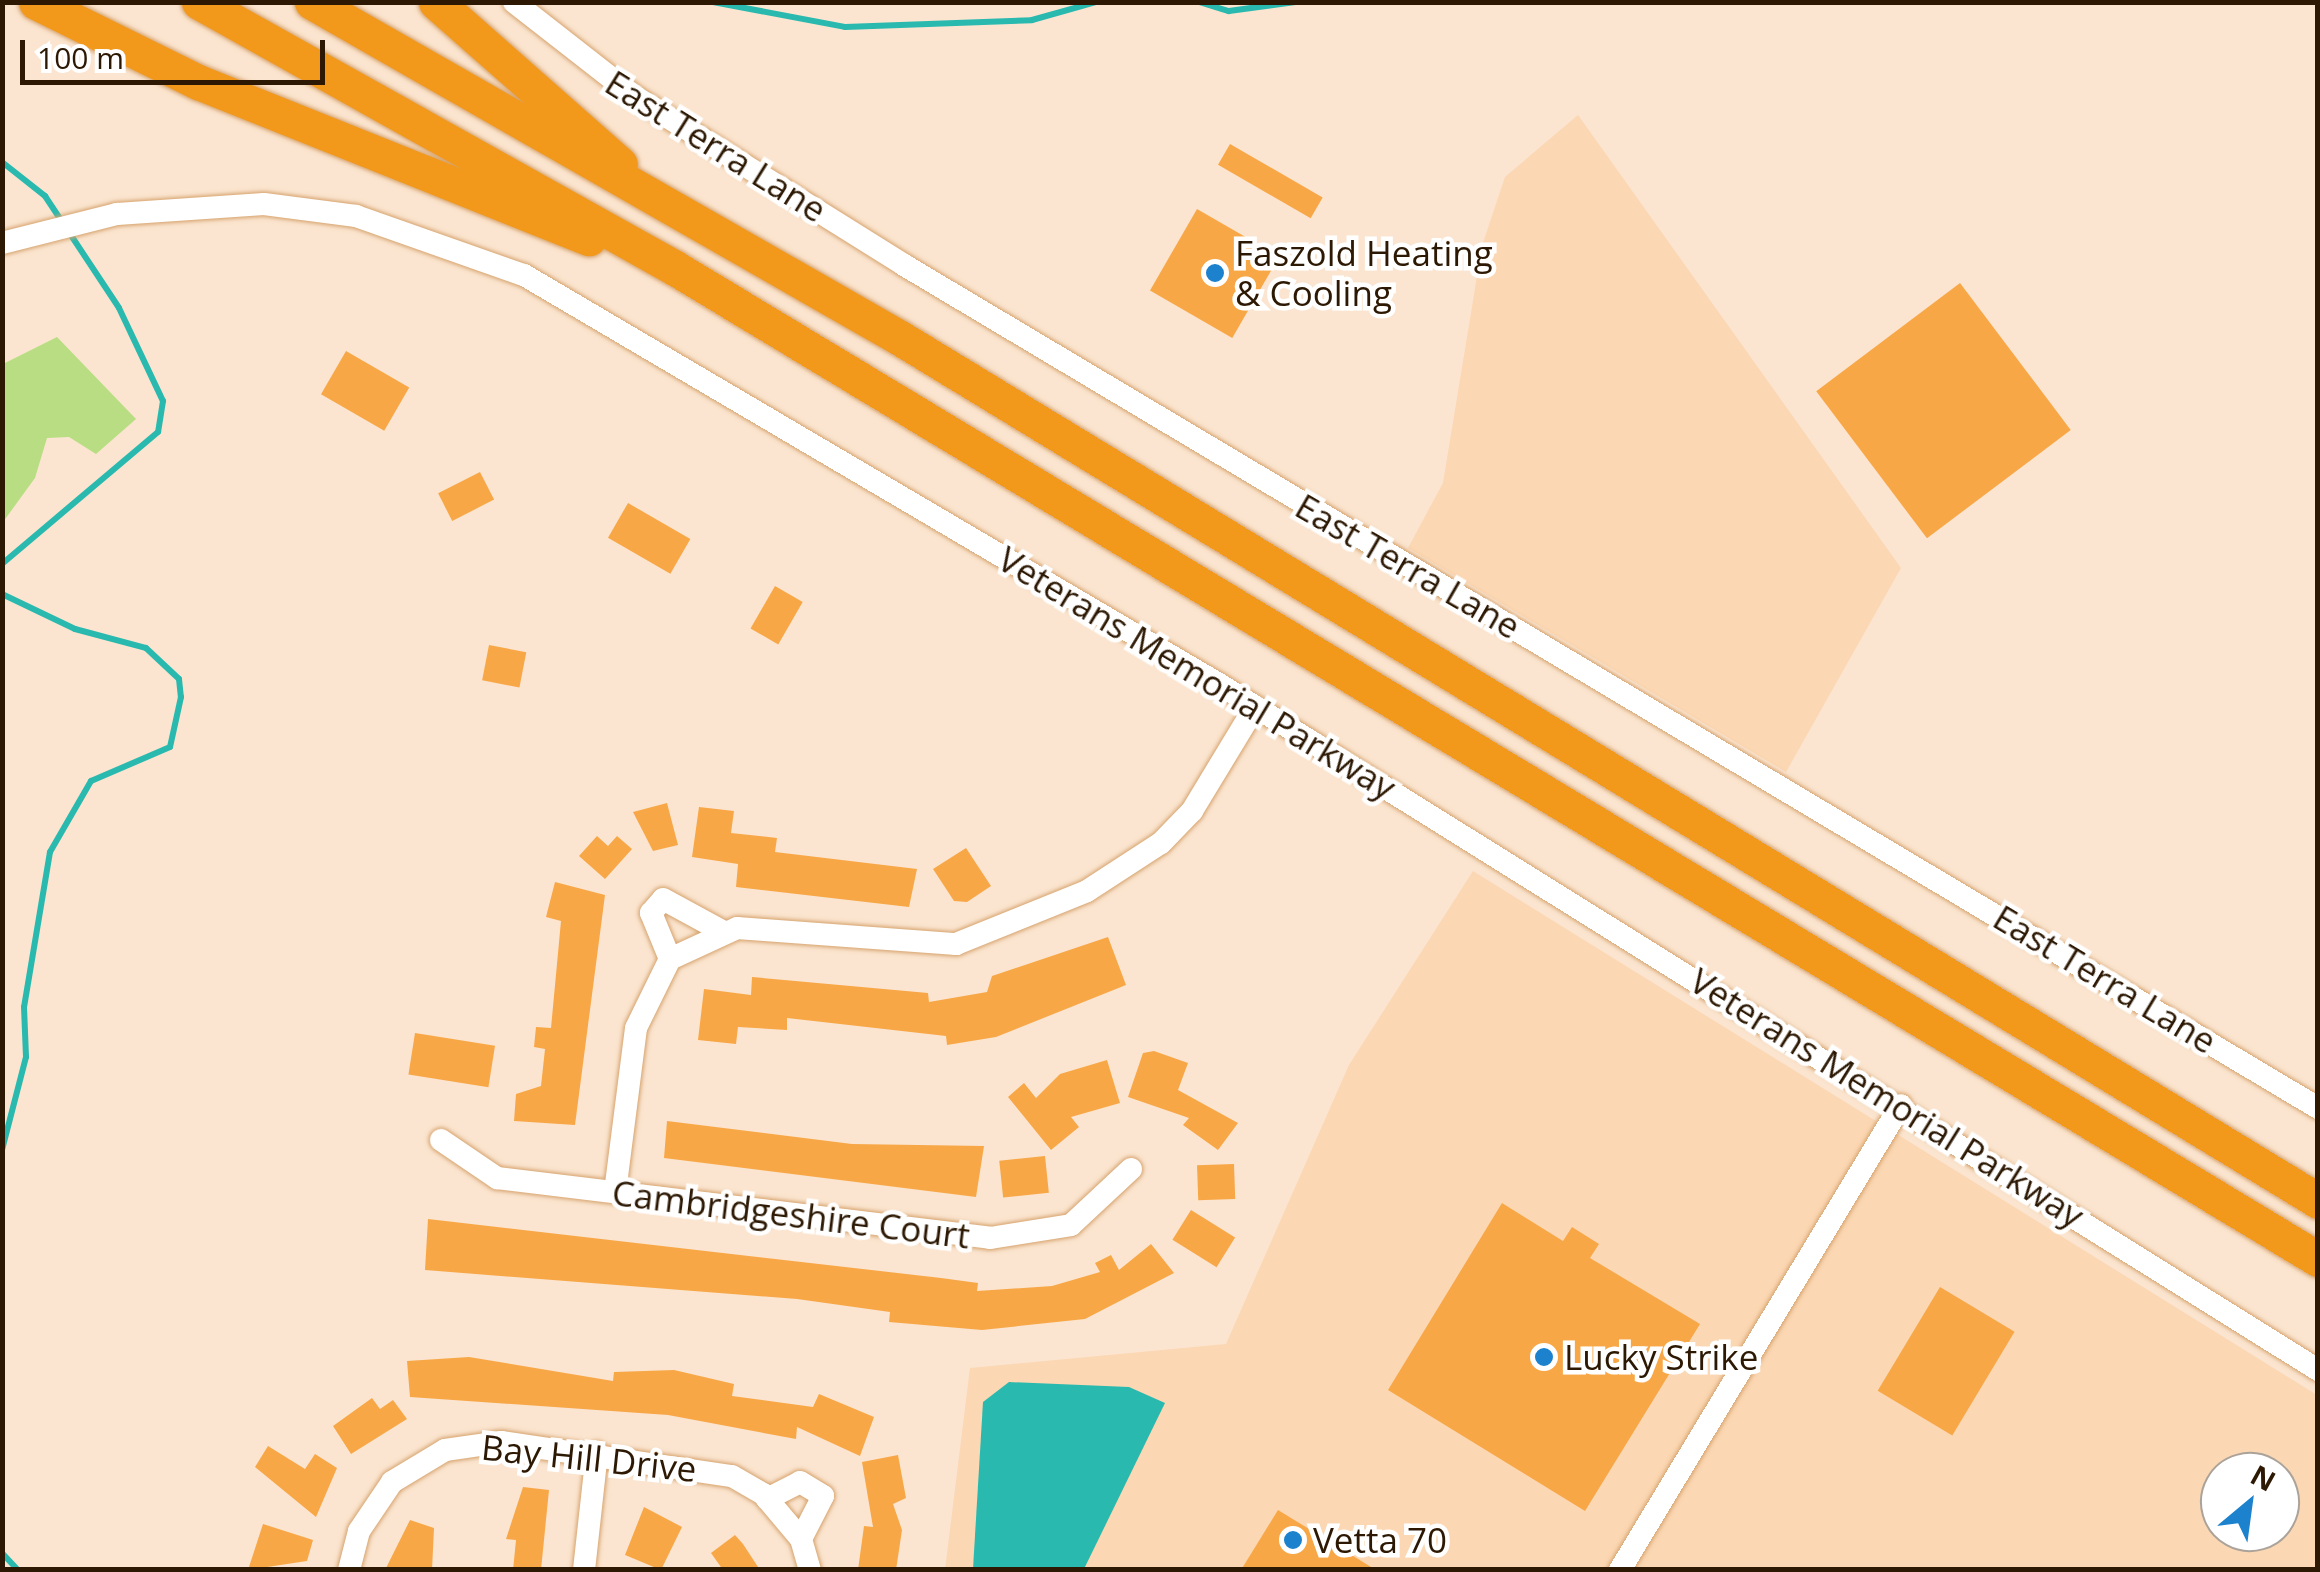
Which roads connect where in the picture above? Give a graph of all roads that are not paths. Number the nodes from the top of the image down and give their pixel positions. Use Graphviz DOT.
graph roads {
  1 [pos="199,2"];
  2 [pos="312,2"];
  3 [pos="436,2"];
  4 [pos="514,2"];
  5 [pos="46,8"];
  6 [pos="645,190"];
  7 [pos="2,243"];
  8 [pos="675,268"];
  9 [pos="1256,707"];
  10 [pos="722,931"];
  11 [pos="670,960"];
  12 [pos="1901,1105"];
  13 [pos="2318,1108"];
  14 [pos="441,1140"];
  15 [pos="1131,1169"];
  16 [pos="614,1192"];
  17 [pos="2318,1201"];
  18 [pos="2318,1260"];
  19 [pos="2318,1370"];
  20 [pos="598,1453"];
  21 [pos="767,1498"];
  22 [pos="801,1539"];
  23 [pos="349,1570"];
  24 [pos="584,1570"];
  25 [pos="810,1570"];
  26 [pos="1620,1570"];
  1 -- 8 [label="highway"];
  2 -- 6 [label="highway"];
  3 -- 6 [label="highway"];
  4 -- 13 [label="street, East Terra Lane"];
  5 -- 8 [label="highway"];
  6 -- 17 [label="highway"];
  7 -- 9 [label="street, Veterans Memorial Parkway"];
  8 -- 18 [label="highway"];
  9 -- 10 [label="street"];
  9 -- 12 [label="street, Veterans Memorial Parkway"];
  10 -- 11 [label="street"];
  10 -- 11 [label="street"];
  11 -- 16 [label="street"];
  12 -- 19 [label="street, Veterans Memorial Parkway"];
  12 -- 26 [label="street"];
  14 -- 16 [label="street, Cambridgeshire Court"];
  15 -- 16 [label="street, Cambridgeshire Court"];
  20 -- 21 [label="street, Bay Hill Drive"];
  20 -- 23 [label="street, Bay Hill Drive"];
  20 -- 24 [label="street"];
  21 -- 22 [label="street, Bay Hill Drive"];
  21 -- 22 [label="street"];
  22 -- 25 [label="street, Bay Hill Drive"];
}
